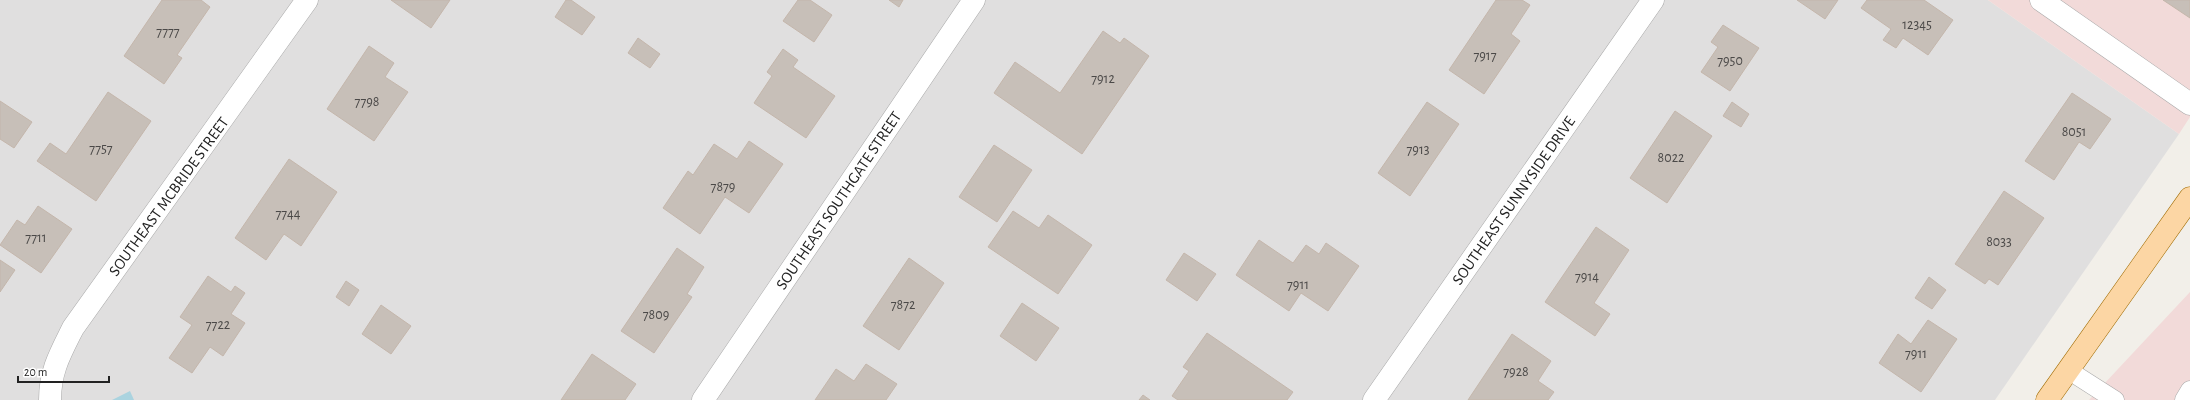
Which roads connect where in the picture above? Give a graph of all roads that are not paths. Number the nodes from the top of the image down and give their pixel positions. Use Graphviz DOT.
graph roads {
  1 [pos="307,0"];
  2 [pos="974,0"];
  3 [pos="1653,0"];
  4 [pos="2041,0"];
  5 [pos="2190,104"];
  6 [pos="2190,198"];
  7 [pos="2068,370"];
  8 [pos="2190,390"];
  9 [pos="50,400"];
  10 [pos="703,400"];
  11 [pos="1374,400"];
  12 [pos="2046,400"];
  13 [pos="2115,400"];
  14 [pos="2184,400"];
  1 -- 9 [label="street, SOUTHEAST MCBRIDE STREET"];
  2 -- 10 [label="street, SOUTHEAST SOUTHGATE STREET"];
  3 -- 11 [label="street, SOUTHEAST SUNNYSIDE DRIVE"];
  4 -- 5 [label="street"];
  6 -- 7 [label="main road"];
  7 -- 12 [label="main road"];
  7 -- 13 [label="lane"];
  8 -- 14 [label="lane"];
}
